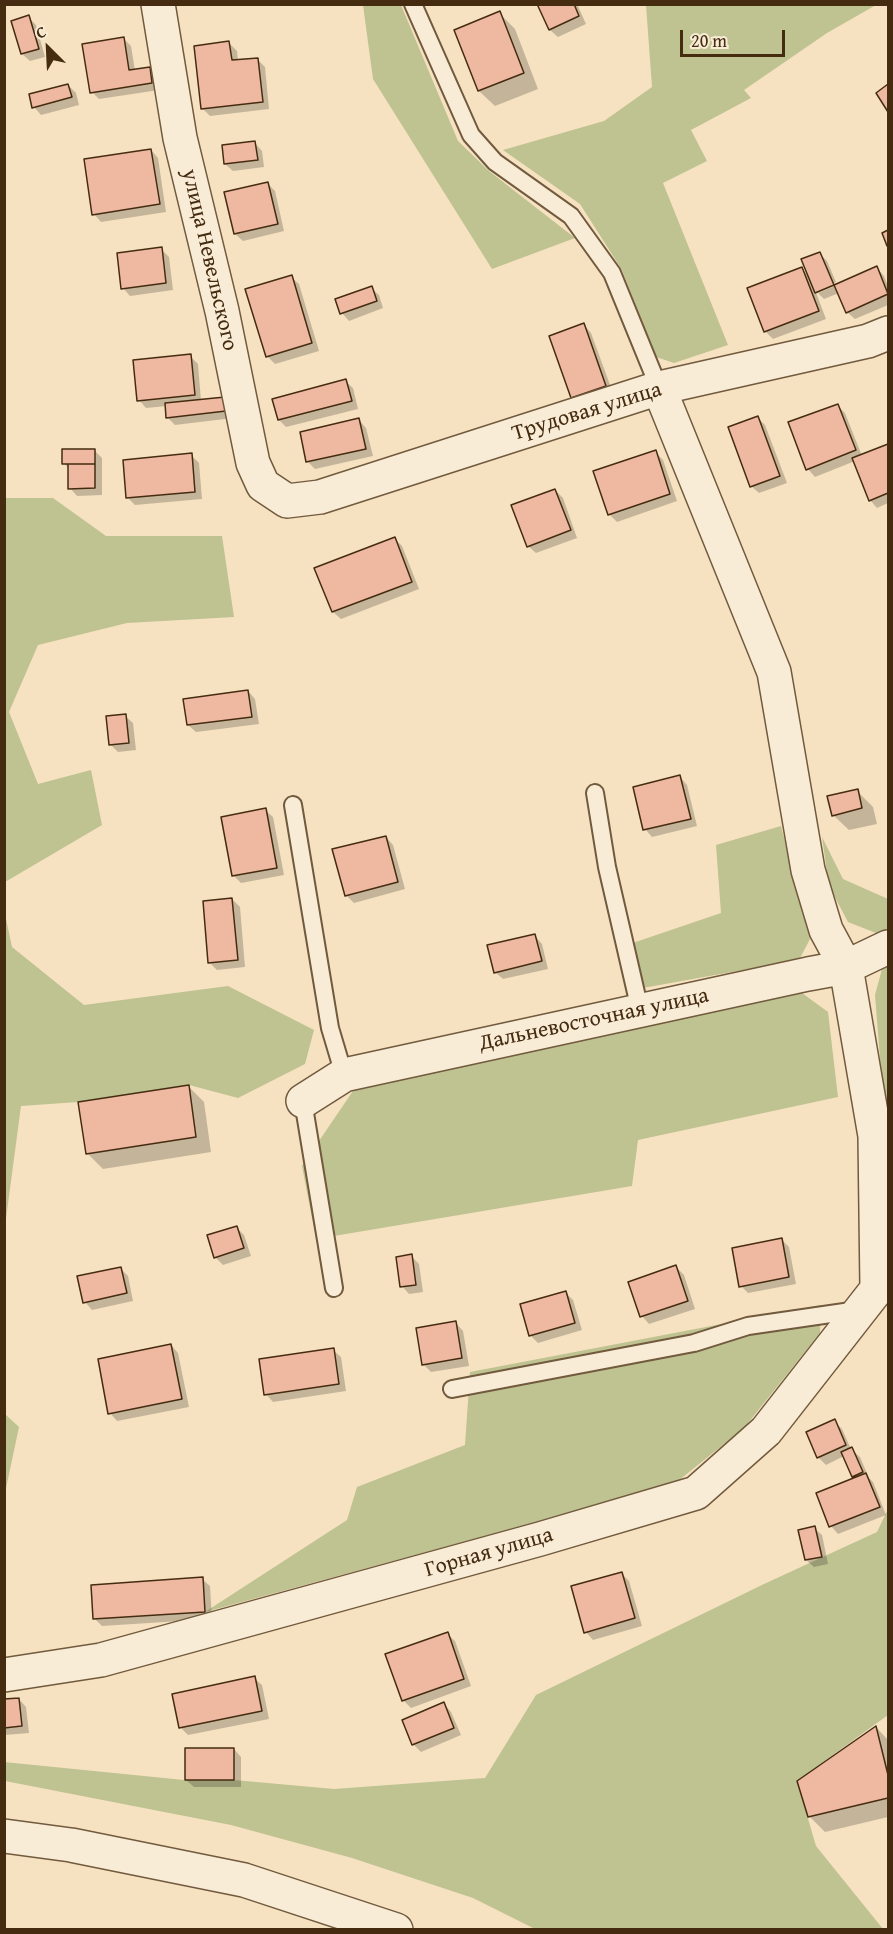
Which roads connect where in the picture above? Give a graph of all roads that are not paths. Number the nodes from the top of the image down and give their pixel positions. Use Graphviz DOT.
graph roads {
  1 [pos="158,4"];
  2 [pos="413,4"];
  3 [pos="888,333"];
  4 [pos="659,388"];
  5 [pos="287,501"];
  6 [pos="595,793"];
  7 [pos="293,805"];
  8 [pos="888,947"];
  9 [pos="846,967"];
  10 [pos="640,1010"];
  11 [pos="344,1075"];
  12 [pos="303,1101"];
  13 [pos="334,1288"];
  14 [pos="876,1296"];
  15 [pos="452,1389"];
  16 [pos="4,1675"];
  17 [pos="4,1836"];
  18 [pos="396,1929"];
  1 -- 5 [label="street, улица Невельского"];
  2 -- 4 [label="lane"];
  3 -- 4 [label="street, Трудовая улица"];
  4 -- 5 [label="street, Трудовая улица"];
  4 -- 9 [label="street"];
  6 -- 10 [label="lane"];
  7 -- 11 [label="lane"];
  8 -- 9 [label="street, Дальневосточная улица"];
  9 -- 10 [label="street, Дальневосточная улица"];
  9 -- 14 [label="street"];
  10 -- 11 [label="street, Дальневосточная улица"];
  11 -- 12 [label="street, Дальневосточная улица"];
  12 -- 13 [label="lane"];
  14 -- 15 [label="lane"];
  14 -- 16 [label="street, Горная улица"];
  17 -- 18 [label="street"];
}
